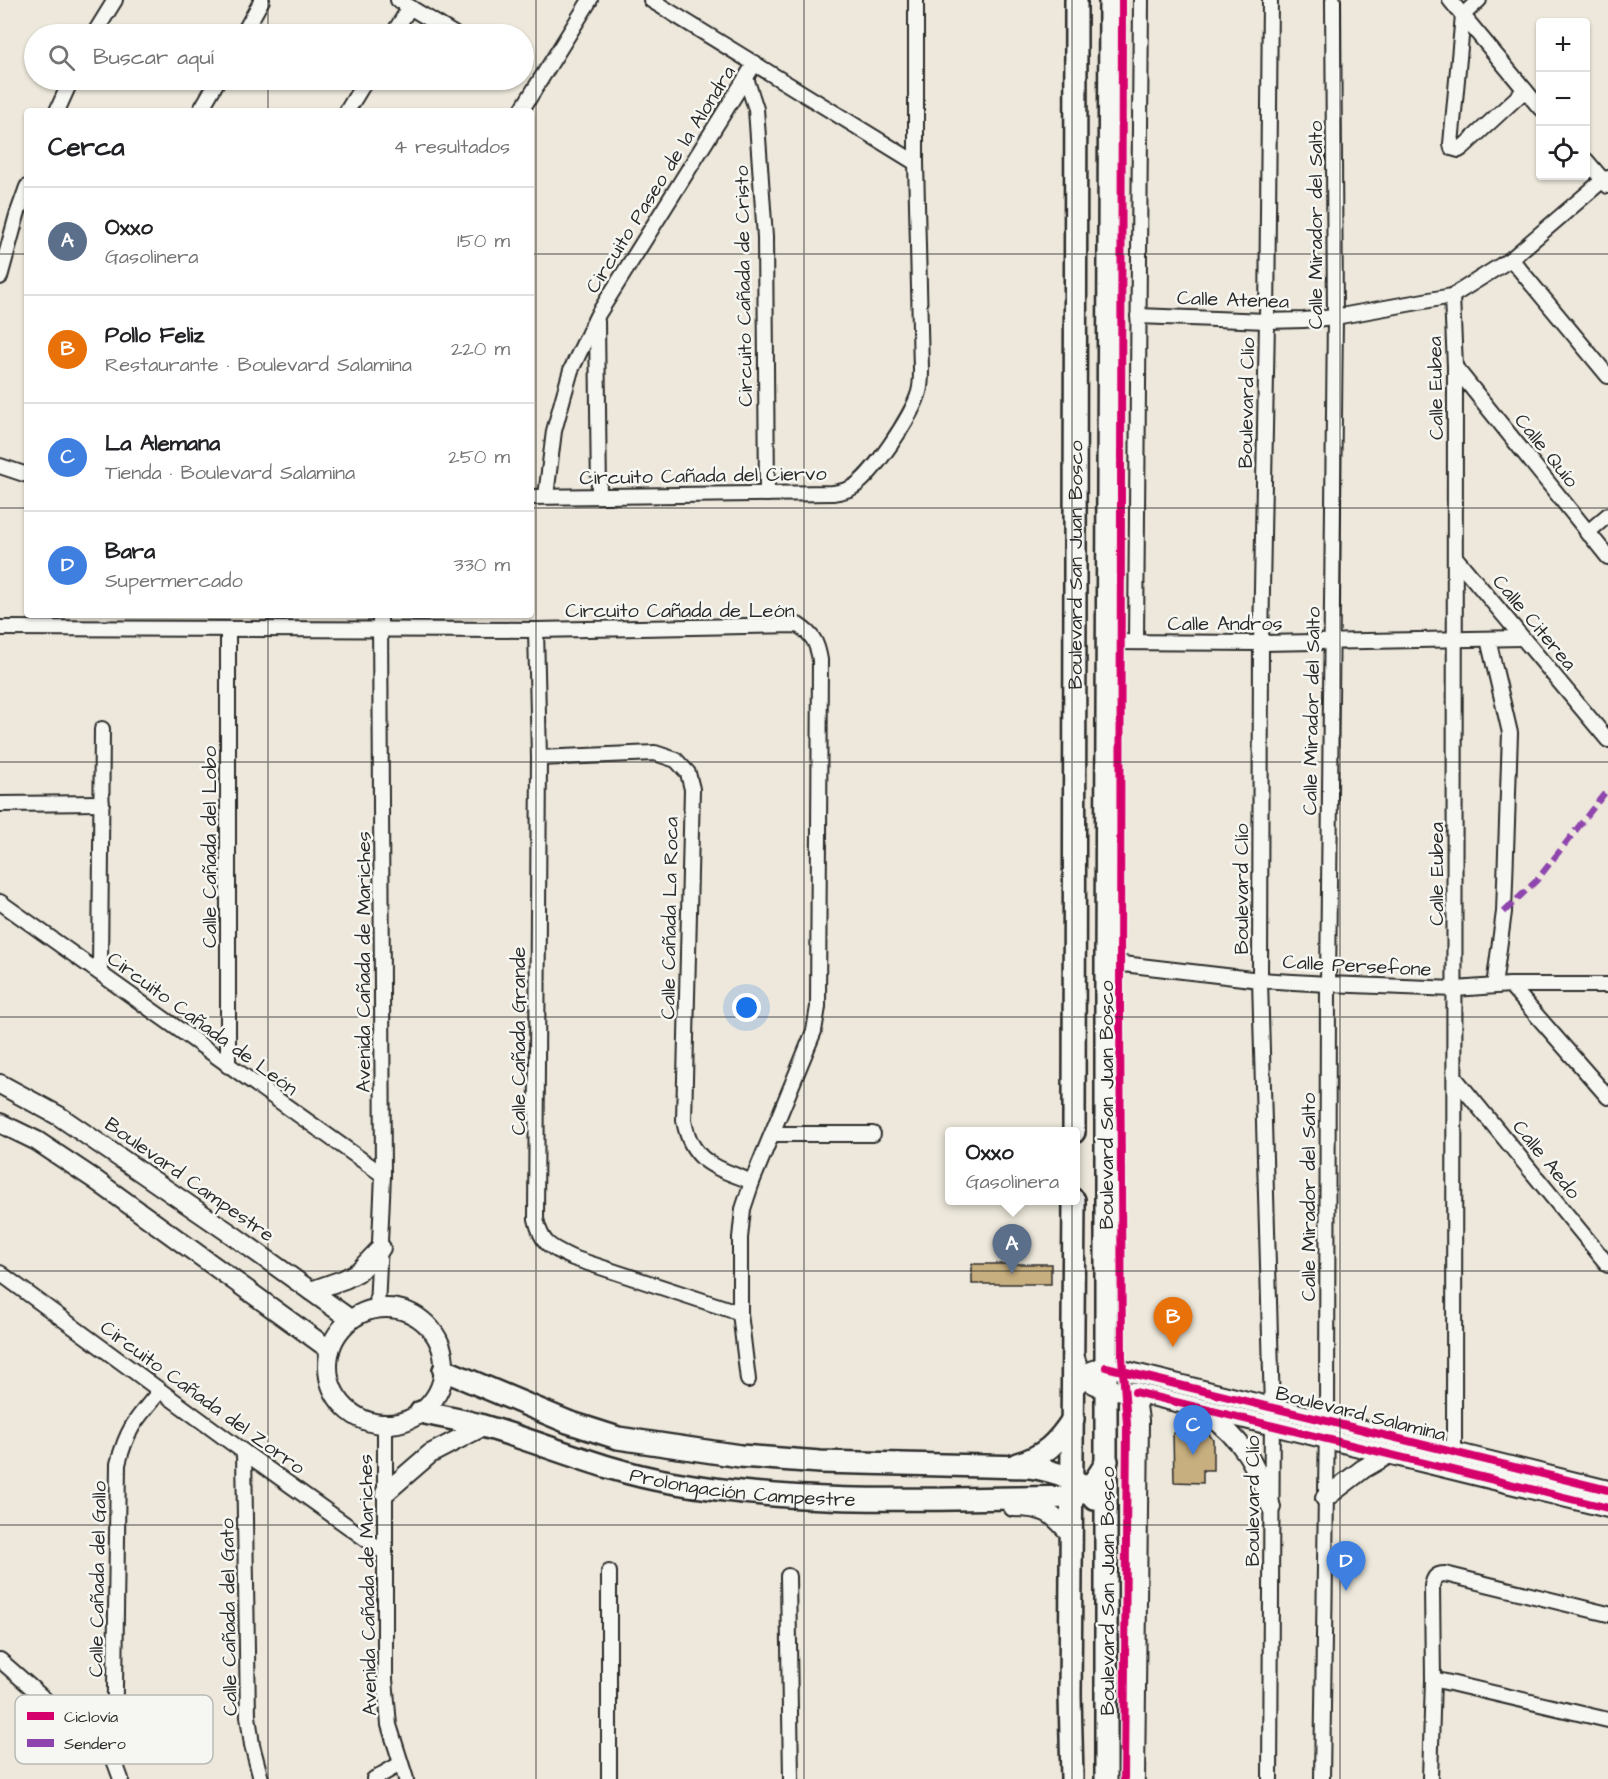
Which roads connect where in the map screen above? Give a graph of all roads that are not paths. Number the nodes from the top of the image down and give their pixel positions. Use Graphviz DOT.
graph roads {
  1 [pos="115,0"];
  2 [pos="262,0"];
  3 [pos="590,0"];
  4 [pos="651,0"];
  5 [pos="916,0"];
  6 [pos="1076,0"];
  7 [pos="1110,0"];
  8 [pos="1141,0"];
  9 [pos="1270,0"];
  10 [pos="1333,0"];
  11 [pos="1450,0"];
  12 [pos="1479,0"];
  13 [pos="404,4"];
  14 [pos="1463,15"];
  15 [pos="100,24"];
  16 [pos="249,24"];
  17 [pos="397,24"];
  18 [pos="437,24"];
  19 [pos="755,63"];
  20 [pos="746,78"];
  21 [pos="536,85"];
  22 [pos="534,88"];
  23 [pos="66,90"];
  24 [pos="212,90"];
  25 [pos="360,90"];
  26 [pos="533,90"];
  27 [pos="1525,90"];
  28 [pos="1536,103"];
  29 [pos="58,108"];
  30 [pos="202,108"];
  31 [pos="349,108"];
  32 [pos="523,108"];
  33 [pos="916,163"];
  34 [pos="1590,164"];
  35 [pos="1606,181"];
  36 [pos="24,195"];
  37 [pos="1511,259"];
  38 [pos="0,277"];
  39 [pos="1452,296"];
  40 [pos="597,316"];
  41 [pos="1138,316"];
  42 [pos="1335,317"];
  43 [pos="1267,321"];
  44 [pos="1455,367"];
  45 [pos="1608,376"];
  46 [pos="0,466"];
  47 [pos="24,474"];
  48 [pos="767,494"];
  49 [pos="599,495"];
  50 [pos="546,496"];
  51 [pos="534,497"];
  52 [pos="1608,515"];
  53 [pos="1587,532"];
  54 [pos="1455,557"];
  55 [pos="1608,557"];
  56 [pos="380,622"];
  57 [pos="0,628"];
  58 [pos="228,629"];
  59 [pos="536,630"];
  60 [pos="1522,638"];
  61 [pos="1488,639"];
  62 [pos="1456,640"];
  63 [pos="1109,642"];
  64 [pos="1136,642"];
  65 [pos="1331,642"];
  66 [pos="1261,643"];
  67 [pos="102,729"];
  68 [pos="1608,740"];
  69 [pos="539,758"];
  70 [pos="102,803"];
  71 [pos="0,804"];
  72 [pos="0,902"];
  73 [pos="1106,962"];
  74 [pos="99,972"];
  75 [pos="1260,980"];
  76 [pos="1328,984"];
  77 [pos="1510,985"];
  78 [pos="1608,985"];
  79 [pos="1494,986"];
  80 [pos="1455,989"];
  81 [pos="228,1066"];
  82 [pos="1455,1078"];
  83 [pos="0,1084"];
  84 [pos="1608,1097"];
  85 [pos="0,1123"];
  86 [pos="1074,1127"];
  87 [pos="772,1134"];
  88 [pos="873,1134"];
  89 [pos="383,1175"];
  90 [pos="752,1182"];
  91 [pos="1074,1205"];
  92 [pos="381,1248"];
  93 [pos="1608,1264"];
  94 [pos="0,1273"];
  95 [pos="311,1291"];
  96 [pos="377,1308"];
  97 [pos="740,1313"];
  98 [pos="350,1318"];
  99 [pos="1073,1346"];
  100 [pos="330,1350"];
  101 [pos="1106,1361"];
  102 [pos="444,1370"];
  103 [pos="1083,1376"];
  104 [pos="748,1380"];
  105 [pos="1106,1389"];
  106 [pos="160,1391"];
  107 [pos="1135,1392"];
  108 [pos="1072,1395"];
  109 [pos="1199,1408"];
  110 [pos="422,1412"];
  111 [pos="1272,1417"];
  112 [pos="1072,1419"];
  113 [pos="385,1424"];
  114 [pos="484,1426"];
  115 [pos="1327,1430"];
  116 [pos="244,1452"];
  117 [pos="1454,1452"];
  118 [pos="1389,1454"];
  119 [pos="1107,1461"];
  120 [pos="1008,1467"];
  121 [pos="1077,1489"];
  122 [pos="1608,1490"];
  123 [pos="385,1493"];
  124 [pos="1325,1498"];
  125 [pos="955,1499"];
  126 [pos="1271,1507"];
  127 [pos="1608,1508"];
  128 [pos="1107,1517"];
  129 [pos="1072,1536"];
  130 [pos="384,1552"];
  131 [pos="1072,1569"];
  132 [pos="1107,1571"];
  133 [pos="609,1572"];
  134 [pos="788,1576"];
  135 [pos="1608,1614"];
  136 [pos="0,1660"];
  137 [pos="1433,1679"];
  138 [pos="40,1695"];
  139 [pos="115,1695"];
  140 [pos="1608,1720"];
  141 [pos="115,1764"];
  142 [pos="400,1764"];
  143 [pos="121,1779"];
  144 [pos="261,1779"];
  145 [pos="374,1779"];
  146 [pos="405,1779"];
  147 [pos="609,1779"];
  148 [pos="791,1779"];
  149 [pos="1072,1779"];
  150 [pos="1106,1779"];
  151 [pos="1135,1779"];
  152 [pos="1270,1779"];
  153 [pos="1322,1779"];
  154 [pos="1430,1779"];
  1 -- 15 [label="street"];
  2 -- 16 [label="street"];
  3 -- 21 [label="street"];
  4 -- 19 [label="street"];
  5 -- 33 [label="street, Circuito Cañada del Ciervo"];
  6 -- 86 [label="main road, Boulevard San Juan Bosco"];
  7 -- 63 [label="main road, Boulevard San Juan Bosco"];
  8 -- 41 [label="street"];
  9 -- 43 [label="street, Boulevard Clío"];
  10 -- 42 [label="street, Calle Mirador del Salto"];
  11 -- 14 [label="street"];
  12 -- 14 [label="street"];
  13 -- 17 [label="street"];
  13 -- 18 [label="street"];
  14 -- 27 [label="street"];
  14 -- 27 [label="street"];
  19 -- 20 [label="street, Circuito Paseo de la Alondra"];
  19 -- 33 [label="street"];
  20 -- 40 [label="street, Circuito Paseo de la Alondra"];
  20 -- 48 [label="street, Circuito Cañada de Cristo"];
  21 -- 22 [label="street"];
  23 -- 29 [label="street"];
  24 -- 30 [label="street"];
  25 -- 31 [label="street"];
  26 -- 32 [label="street"];
  27 -- 28 [label="street"];
  33 -- 48 [label="street, Circuito Cañada del Ciervo"];
  34 -- 35 [label="street"];
  35 -- 37 [label="street, Calle Atenea"];
  36 -- 38 [label="street"];
  37 -- 39 [label="street, Calle Atenea"];
  37 -- 45 [label="street"];
  39 -- 42 [label="street, Calle Atenea"];
  39 -- 44 [label="street, Calle Eubea"];
  40 -- 49 [label="street, Circuito Paseo de la Alondra"];
  40 -- 50 [label="street, Circuito Paseo de la Alondra"];
  41 -- 43 [label="street, Calle Atenea"];
  41 -- 64 [label="street"];
  42 -- 43 [label="street, Calle Atenea"];
  42 -- 65 [label="street, Calle Mirador del Salto"];
  43 -- 66 [label="street, Boulevard Clío"];
  44 -- 53 [label="street, Calle Quío"];
  44 -- 54 [label="street, Calle Eubea"];
  46 -- 47 [label="street"];
  48 -- 49 [label="street, Circuito Cañada del Ciervo"];
  49 -- 50 [label="street, Circuito Cañada del Ciervo"];
  50 -- 51 [label="street, Circuito Cañada del Ciervo"];
  52 -- 53 [label="street"];
  53 -- 55 [label="street, Calle Quío"];
  54 -- 60 [label="street, Calle Citerea"];
  54 -- 62 [label="street, Calle Eubea"];
  56 -- 58 [label="street, Circuito Cañada de León"];
  56 -- 59 [label="street, Circuito Cañada de León"];
  56 -- 89 [label="street, Avenida Cañada de Mariches"];
  57 -- 58 [label="street, Circuito Cañada de León"];
  58 -- 81 [label="street, Calle Cañada del Lobo"];
  59 -- 69 [label="street, Calle Cañada Grande"];
  59 -- 87 [label="street, Circuito Cañada de León"];
  60 -- 61 [label="street, Calle Andros"];
  60 -- 68 [label="street, Calle Citerea"];
  61 -- 62 [label="street, Calle Andros"];
  61 -- 79 [label="street"];
  62 -- 65 [label="street, Calle Andros"];
  62 -- 80 [label="street, Calle Eubea"];
  63 -- 64 [label="street, Calle Andros"];
  63 -- 73 [label="main road, Boulevard San Juan Bosco"];
  64 -- 66 [label="street, Calle Andros"];
  65 -- 66 [label="street, Calle Andros"];
  65 -- 76 [label="street, Calle Mirador del Salto"];
  66 -- 75 [label="street, Boulevard Clío"];
  67 -- 70 [label="street"];
  69 -- 90 [label="street, Calle Cañada La Roca"];
  69 -- 97 [label="street, Calle Cañada Grande"];
  70 -- 71 [label="street"];
  70 -- 74 [label="street"];
  72 -- 74 [label="street, Circuito Cañada de León"];
  73 -- 75 [label="street, Calle Persefone"];
  73 -- 101 [label="main road, Boulevard San Juan Bosco"];
  74 -- 81 [label="street, Circuito Cañada de León"];
  75 -- 76 [label="street, Calle Persefone"];
  75 -- 111 [label="street, Boulevard Clío"];
  76 -- 80 [label="street, Calle Persefone"];
  76 -- 115 [label="street, Calle Mirador del Salto"];
  77 -- 78 [label="street, Calle Persefone"];
  77 -- 79 [label="street, Calle Persefone"];
  77 -- 84 [label="street"];
  79 -- 80 [label="street, Calle Persefone"];
  80 -- 82 [label="street, Calle Eubea"];
  81 -- 89 [label="street, Circuito Cañada de León"];
  82 -- 93 [label="street, Calle Aedo"];
  82 -- 117 [label="street, Calle Eubea"];
  83 -- 95 [label="street, Boulevard Campestre"];
  85 -- 100 [label="street"];
  87 -- 88 [label="street"];
  87 -- 90 [label="street, Circuito Cañada de León"];
  89 -- 92 [label="street, Avenida Cañada de Mariches"];
  90 -- 97 [label="street, Circuito Cañada de León"];
  91 -- 99 [label="main road, Boulevard San Juan Bosco"];
  92 -- 95 [label="street"];
  92 -- 96 [label="street, Avenida Cañada de Mariches"];
  94 -- 106 [label="street, Circuito Cañada del Zorro"];
  95 -- 98 [label="street, Boulevard Campestre"];
  96 -- 98 [label="street"];
  96 -- 102 [label="street"];
  97 -- 104 [label="street, Circuito Cañada de León"];
  98 -- 100 [label="street"];
  99 -- 101 [label="main road"];
  99 -- 103 [label="street"];
  99 -- 108 [label="main road, Boulevard San Juan Bosco"];
  100 -- 113 [label="street"];
  101 -- 103 [label="street"];
  101 -- 105 [label="main road, Boulevard San Juan Bosco"];
  101 -- 111 [label="street, Boulevard Salamina"];
  102 -- 110 [label="street"];
  102 -- 120 [label="main road, Prolongación Campestre"];
  103 -- 105 [label="street"];
  103 -- 108 [label="street"];
  105 -- 107 [label="street, Boulevard Salamina"];
  105 -- 119 [label="main road, Boulevard San Juan Bosco"];
  106 -- 116 [label="street, Circuito Cañada del Zorro"];
  106 -- 139 [label="street, Calle Cañada del Gallo"];
  107 -- 109 [label="street, Boulevard Salamina"];
  107 -- 151 [label="street"];
  108 -- 112 [label="main road, Boulevard San Juan Bosco"];
  109 -- 111 [label="street, Boulevard Salamina"];
  109 -- 126 [label="street"];
  110 -- 113 [label="street"];
  110 -- 114 [label="main road, Prolongación Campestre"];
  111 -- 115 [label="street, Boulevard Salamina"];
  111 -- 126 [label="street, Boulevard Clío"];
  112 -- 120 [label="main road"];
  112 -- 121 [label="main road, Boulevard San Juan Bosco"];
  113 -- 123 [label="street, Avenida Cañada de Mariches"];
  114 -- 123 [label="street"];
  114 -- 125 [label="main road, Prolongación Campestre"];
  115 -- 117 [label="street, Boulevard Salamina"];
  115 -- 118 [label="street, Boulevard Salamina"];
  115 -- 124 [label="street, Calle Mirador del Salto"];
  116 -- 130 [label="street, Circuito Cañada del Zorro"];
  116 -- 144 [label="street, Calle Cañada del Gato"];
  117 -- 122 [label="street, Boulevard Salamina"];
  118 -- 124 [label="street"];
  118 -- 127 [label="street, Boulevard Salamina"];
  119 -- 121 [label="main road"];
  119 -- 128 [label="main road, Boulevard San Juan Bosco"];
  120 -- 121 [label="main road, Prolongación Campestre"];
  121 -- 125 [label="main road, Prolongación Campestre"];
  121 -- 128 [label="main road"];
  121 -- 129 [label="main road, Boulevard San Juan Bosco"];
  123 -- 130 [label="street, Avenida Cañada de Mariches"];
  124 -- 153 [label="street, Calle Mirador del Salto"];
  125 -- 129 [label="street"];
  126 -- 152 [label="street, Boulevard Clío"];
  128 -- 132 [label="main road, Boulevard San Juan Bosco"];
  129 -- 131 [label="main road, Boulevard San Juan Bosco"];
  130 -- 142 [label="street, Avenida Cañada de Mariches"];
  131 -- 132 [label="main road"];
  131 -- 149 [label="main road, Boulevard San Juan Bosco"];
  132 -- 150 [label="main road, Boulevard San Juan Bosco"];
  133 -- 147 [label="street"];
  134 -- 148 [label="street"];
  135 -- 137 [label="street"];
  136 -- 138 [label="street"];
  137 -- 140 [label="street"];
  137 -- 154 [label="street"];
  141 -- 143 [label="street, Calle Cañada del Gallo"];
  142 -- 145 [label="street"];
  142 -- 146 [label="street, Avenida Cañada de Mariches"];
}
